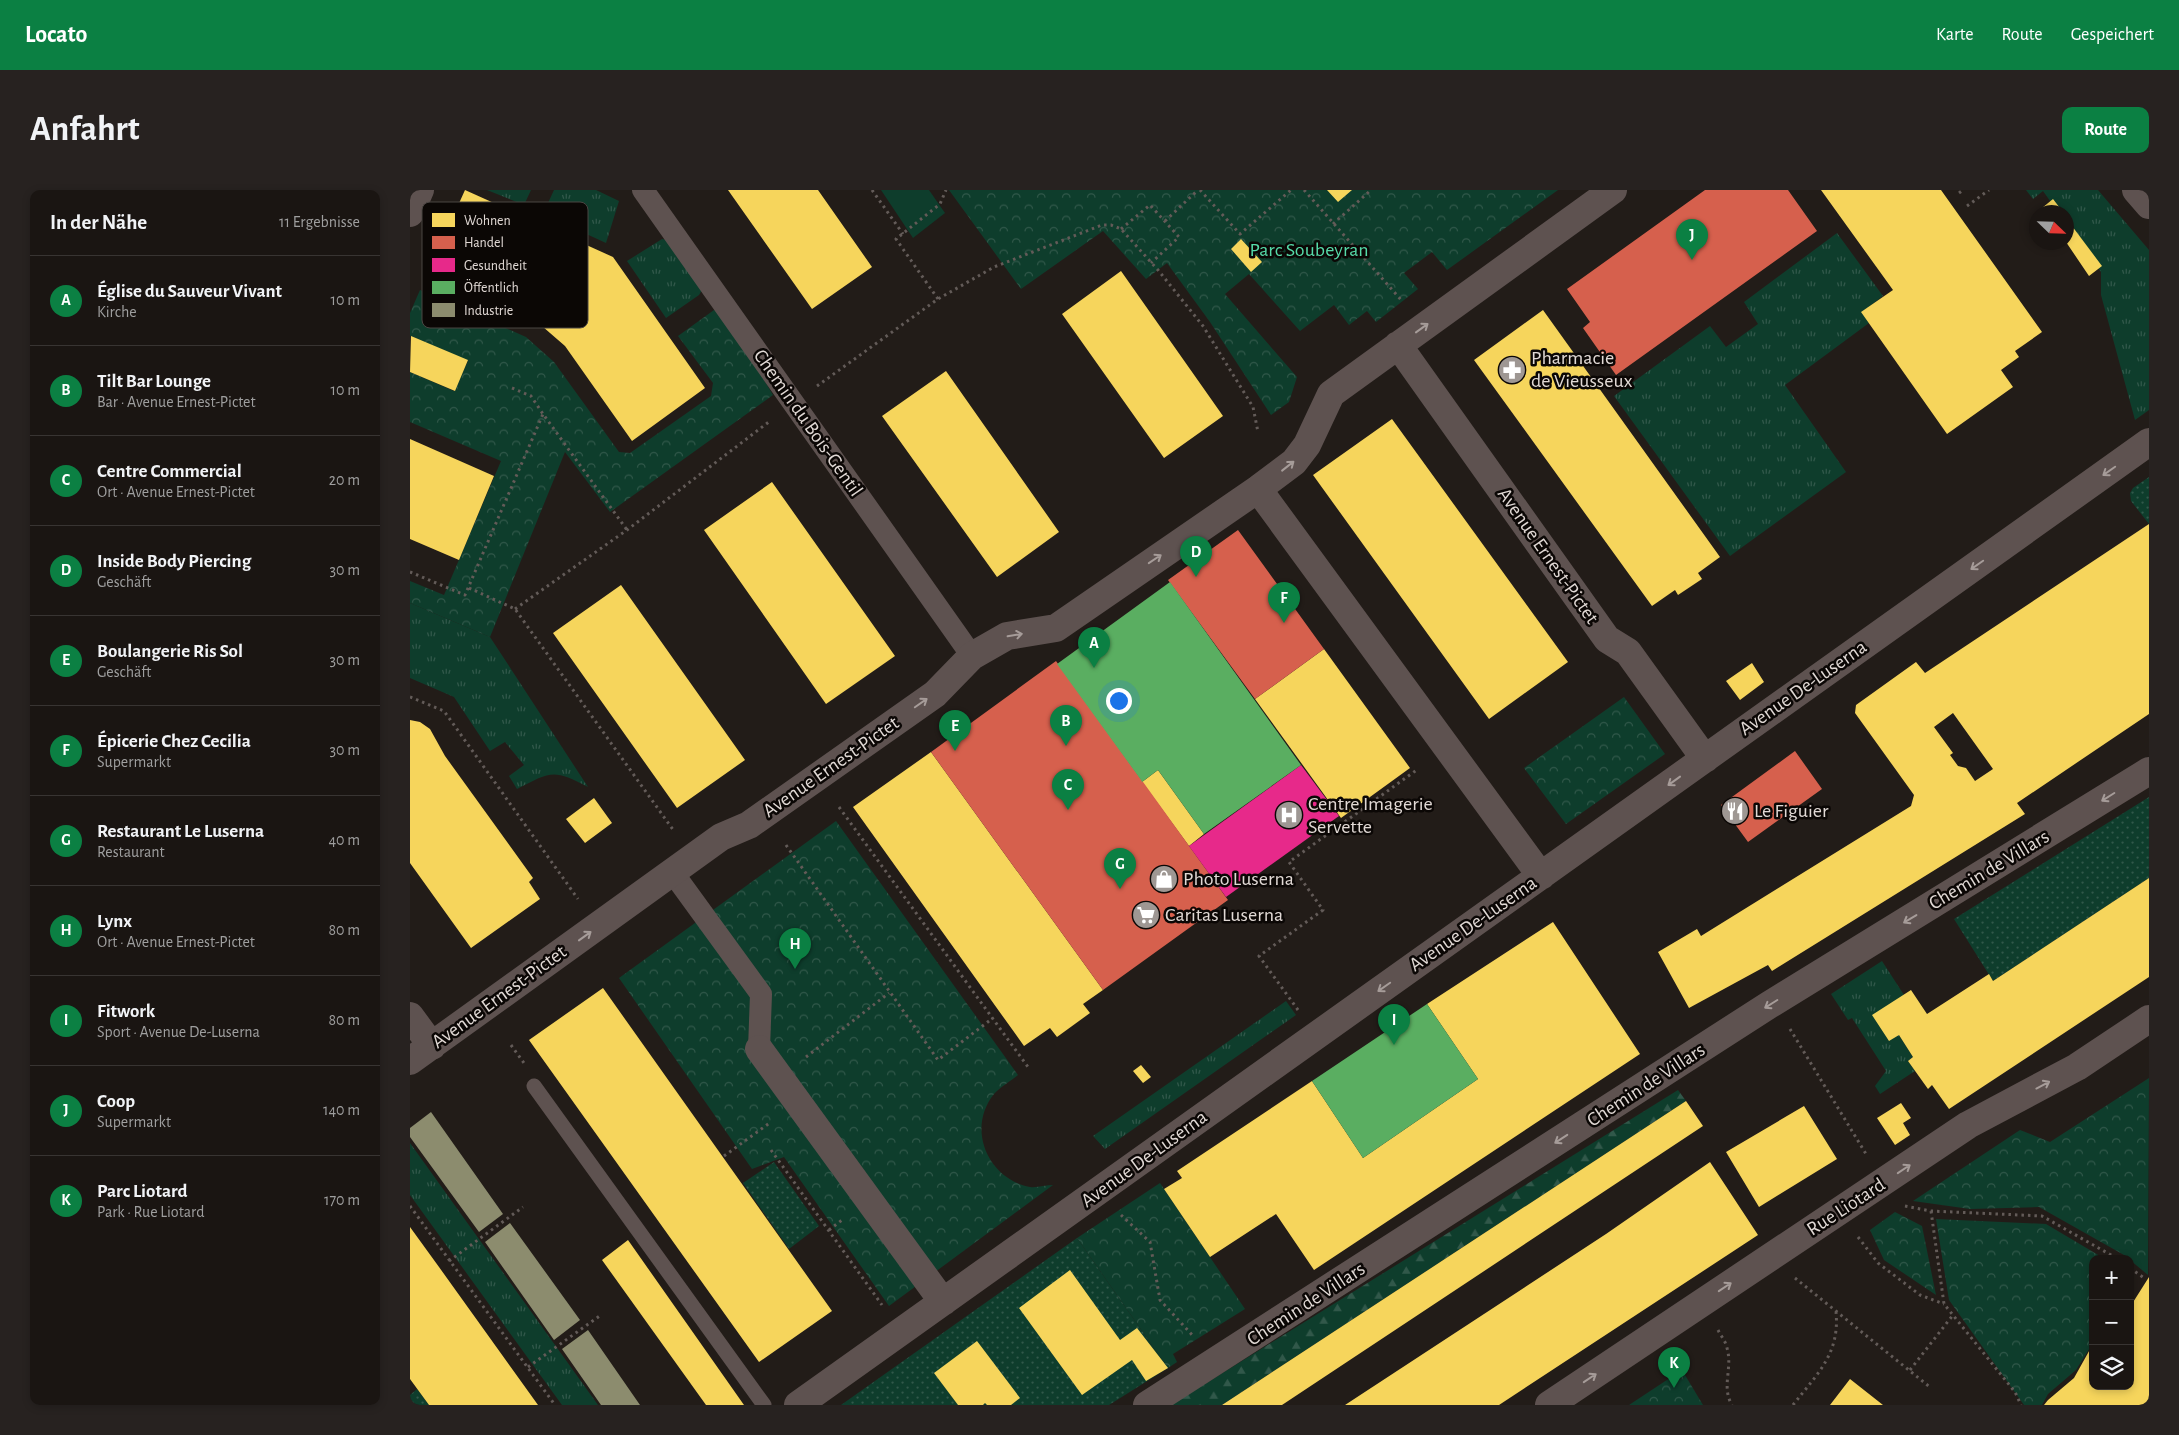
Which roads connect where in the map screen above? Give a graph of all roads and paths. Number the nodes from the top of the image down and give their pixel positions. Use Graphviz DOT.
graph roads {
  1 [pos="420,190"];
  2 [pos="643,190"];
  3 [pos="872,190"];
  4 [pos="946,190"];
  5 [pos="1199,190"];
  6 [pos="1291,190"];
  7 [pos="1304,190"];
  8 [pos="1371,190"];
  9 [pos="1613,190"];
  10 [pos="1963,190"];
  11 [pos="1988,190"];
  12 [pos="2136,190"];
  13 [pos="1959,193"];
  14 [pos="2149,205"];
  15 [pos="1967,206"];
  16 [pos="410,213"];
  17 [pos="1165,221"];
  18 [pos="1333,224"];
  19 [pos="1121,229"];
  20 [pos="902,234"];
  21 [pos="1152,262"];
  22 [pos="938,299"];
  23 [pos="1406,305"];
  24 [pos="1398,345"];
  25 [pos="512,388"];
  26 [pos="795,403"];
  27 [pos="543,414"];
  28 [pos="1258,432"];
  29 [pos="2149,442"];
  30 [pos="1258,489"];
  31 [pos="627,530"];
  32 [pos="410,572"];
  33 [pos="468,588"];
  34 [pos="515,609"];
  35 [pos="972,656"];
  36 [pos="410,697"];
  37 [pos="1705,759"];
  38 [pos="1418,769"];
  39 [pos="2149,771"];
  40 [pos="839,807"];
  41 [pos="677,834"];
  42 [pos="786,845"];
  43 [pos="673,873"];
  44 [pos="1540,876"];
  45 [pos="580,902"];
  46 [pos="889,993"];
  47 [pos="410,1016"];
  48 [pos="1303,1016"];
  49 [pos="993,1018"];
  50 [pos="2149,1019"];
  51 [pos="1788,1025"];
  52 [pos="432,1046"];
  53 [pos="760,1049"];
  54 [pos="410,1061"];
  55 [pos="1028,1067"];
  56 [pos="779,1077"];
  57 [pos="534,1086"];
  58 [pos="798,1102"];
  59 [pos="772,1150"];
  60 [pos="724,1156"];
  61 [pos="1868,1157"];
  62 [pos="1896,1204"];
  63 [pos="410,1206"];
  64 [pos="523,1207"];
  65 [pos="1931,1211"];
  66 [pos="1119,1214"];
  67 [pos="1855,1232"];
  68 [pos="2111,1255"];
  69 [pos="449,1260"];
  70 [pos="2134,1271"];
  71 [pos="1791,1275"];
  72 [pos="2144,1278"];
  73 [pos="943,1302"];
  74 [pos="1944,1304"];
  75 [pos="1836,1311"];
  76 [pos="887,1312"];
  77 [pos="601,1314"];
  78 [pos="1953,1315"];
  79 [pos="1715,1325"];
  80 [pos="1195,1339"];
  81 [pos="528,1367"];
  82 [pos="1910,1370"];
  83 [pos="1930,1388"];
  84 [pos="555,1405"];
  85 [pos="764,1405"];
  86 [pos="798,1405"];
  87 [pos="1147,1405"];
  88 [pos="1549,1405"];
  89 [pos="1732,1405"];
  90 [pos="1793,1405"];
  91 [pos="2021,1405"];
  1 -- 16 [label="street"];
  2 -- 26 [label="street, Chemin du Bois-Gentil"];
  3 -- 20 [label="path"];
  4 -- 20 [label="path"];
  5 -- 6 [label="path"];
  5 -- 17 [label="path"];
  7 -- 18 [label="path"];
  8 -- 18 [label="path"];
  24 -- 9 [label="street, Avenue Ernest-Pictet, one-way"];
  10 -- 13 [label="path"];
  11 -- 15 [label="path"];
  12 -- 14 [label="street"];
  17 -- 19 [label="path"];
  17 -- 21 [label="path"];
  18 -- 23 [label="path"];
  19 -- 21 [label="path"];
  19 -- 22 [label="path"];
  20 -- 22 [label="path"];
  21 -- 28 [label="path"];
  22 -- 26 [label="path"];
  30 -- 24 [label="street, Avenue Ernest-Pictet, one-way"];
  24 -- 37 [label="street, Avenue Ernest-Pictet"];
  25 -- 27 [label="path"];
  26 -- 31 [label="path"];
  26 -- 35 [label="street, Chemin du Bois-Gentil"];
  27 -- 31 [label="path"];
  27 -- 33 [label="path"];
  29 -- 37 [label="street, Avenue De-Luserna, one-way"];
  35 -- 30 [label="street, Avenue Ernest-Pictet, one-way"];
  30 -- 44 [label="street"];
  31 -- 34 [label="path"];
  32 -- 33 [label="path"];
  33 -- 34 [label="path"];
  34 -- 41 [label="path"];
  43 -- 35 [label="street, Avenue Ernest-Pictet, one-way"];
  36 -- 45 [label="path"];
  37 -- 44 [label="street, Avenue De-Luserna, one-way"];
  38 -- 48 [label="path"];
  39 -- 87 [label="street, Chemin de Villars, one-way"];
  40 -- 49 [label="path"];
  42 -- 46 [label="path"];
  52 -- 43 [label="street, Avenue Ernest-Pictet, one-way"];
  43 -- 53 [label="street"];
  44 -- 73 [label="street, Avenue De-Luserna, one-way"];
  46 -- 49 [label="path"];
  46 -- 56 [label="path"];
  47 -- 52 [label="street"];
  49 -- 55 [label="path"];
  88 -- 50 [label="street, Rue Liotard, one-way"];
  51 -- 61 [label="path"];
  52 -- 54 [label="street, Avenue Ernest-Pictet"];
  53 -- 56 [label="street"];
  56 -- 58 [label="street"];
  57 -- 85 [label="lane"];
  58 -- 60 [label="path"];
  58 -- 73 [label="street"];
  59 -- 76 [label="path"];
  62 -- 65 [label="path"];
  63 -- 69 [label="path"];
  64 -- 69 [label="path"];
  65 -- 68 [label="path"];
  65 -- 74 [label="path"];
  66 -- 80 [label="path"];
  67 -- 74 [label="path"];
  69 -- 81 [label="path"];
  70 -- 72 [label="path"];
  71 -- 75 [label="path"];
  73 -- 86 [label="street, Avenue De-Luserna"];
  74 -- 78 [label="path"];
  75 -- 82 [label="path"];
  75 -- 90 [label="path"];
  77 -- 81 [label="path"];
  78 -- 82 [label="path"];
  78 -- 91 [label="path"];
  79 -- 89 [label="path"];
  81 -- 84 [label="path"];
  82 -- 83 [label="path"];
}
